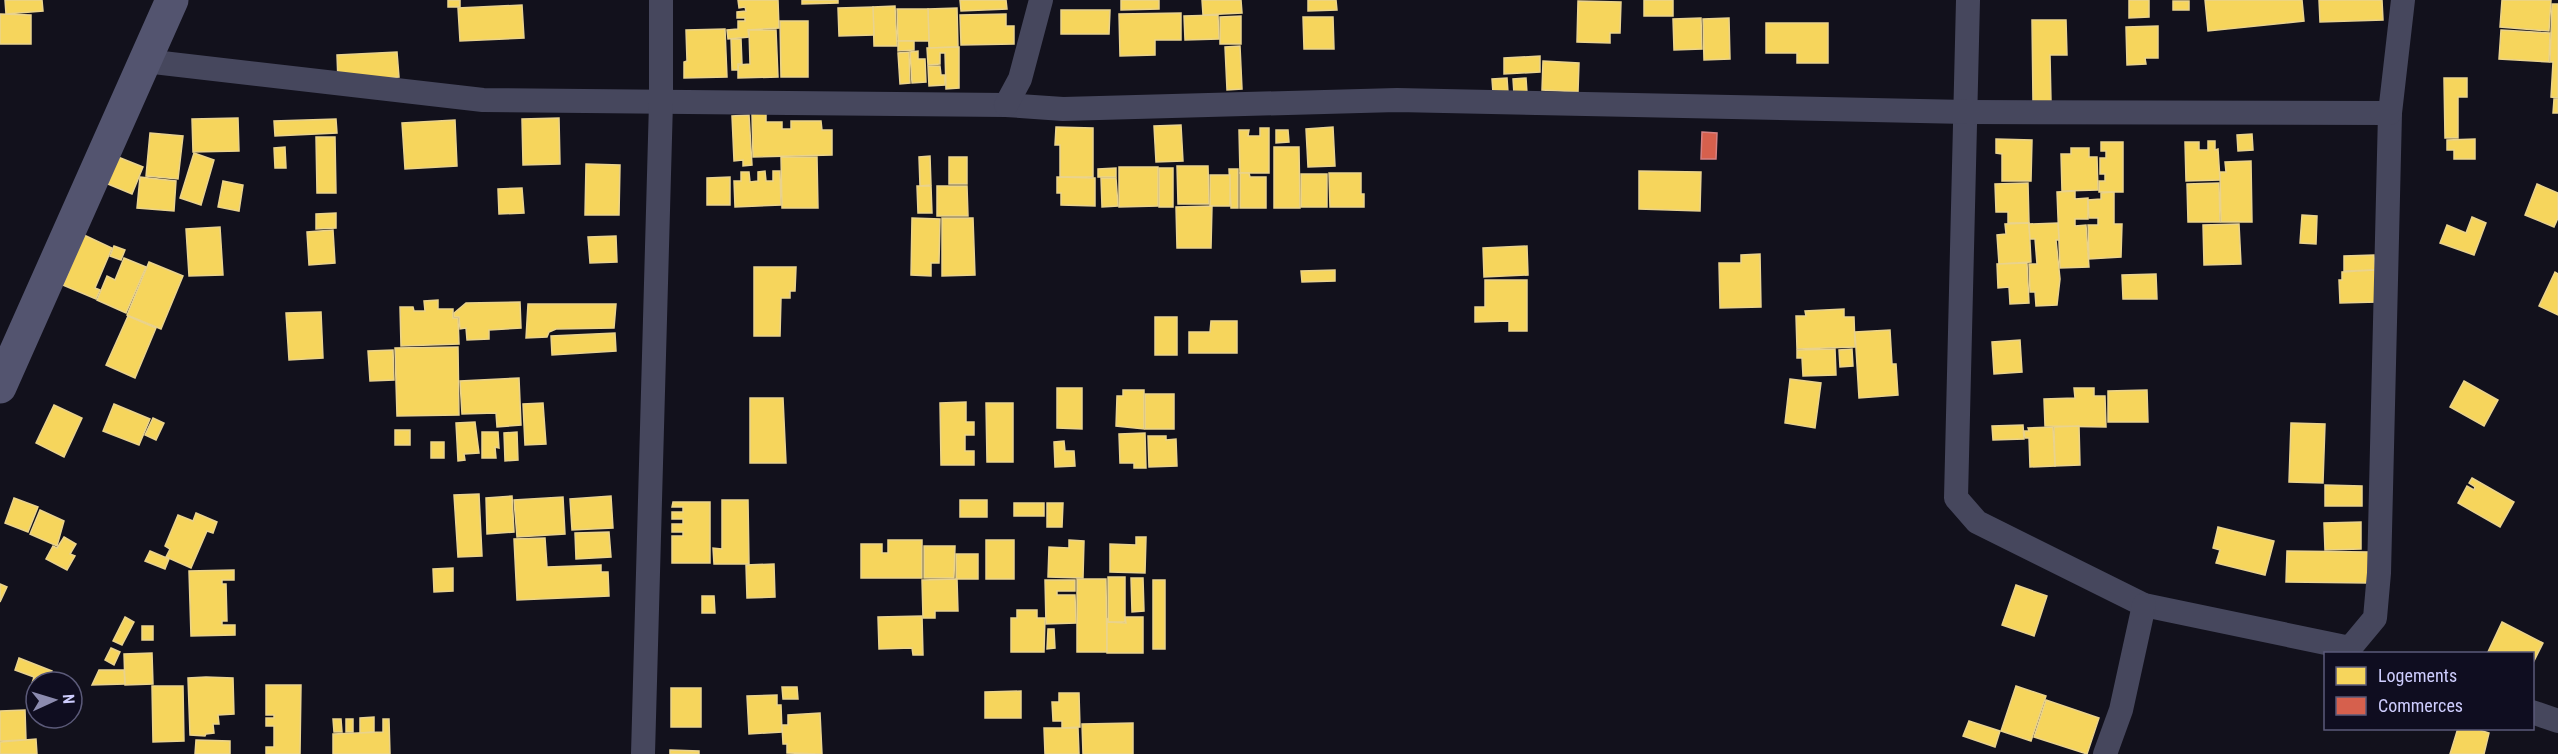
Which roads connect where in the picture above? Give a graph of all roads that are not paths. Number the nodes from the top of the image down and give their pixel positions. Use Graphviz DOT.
graph roads {
  1 [pos="172,0"];
  2 [pos="661,0"];
  3 [pos="1041,0"];
  4 [pos="1968,0"];
  5 [pos="2403,0"];
  6 [pos="145,61"];
  7 [pos="661,102"];
  8 [pos="1006,105"];
  9 [pos="1967,112"];
  10 [pos="2390,113"];
  11 [pos="0,387"];
  12 [pos="2144,605"];
  13 [pos="2358,651"];
  14 [pos="2534,713"];
  15 [pos="2558,721"];
  16 [pos="644,754"];
  17 [pos="2105,754"];
  1 -- 6 [label="street"];
  2 -- 7 [label="street"];
  3 -- 8 [label="street"];
  4 -- 9 [label="street"];
  5 -- 10 [label="street"];
  6 -- 7 [label="street"];
  6 -- 11 [label="street"];
  7 -- 8 [label="street"];
  7 -- 16 [label="street"];
  8 -- 9 [label="street"];
  9 -- 10 [label="street"];
  9 -- 12 [label="street"];
  10 -- 13 [label="street"];
  12 -- 13 [label="street"];
  12 -- 17 [label="street"];
  14 -- 15 [label="street"];
}
